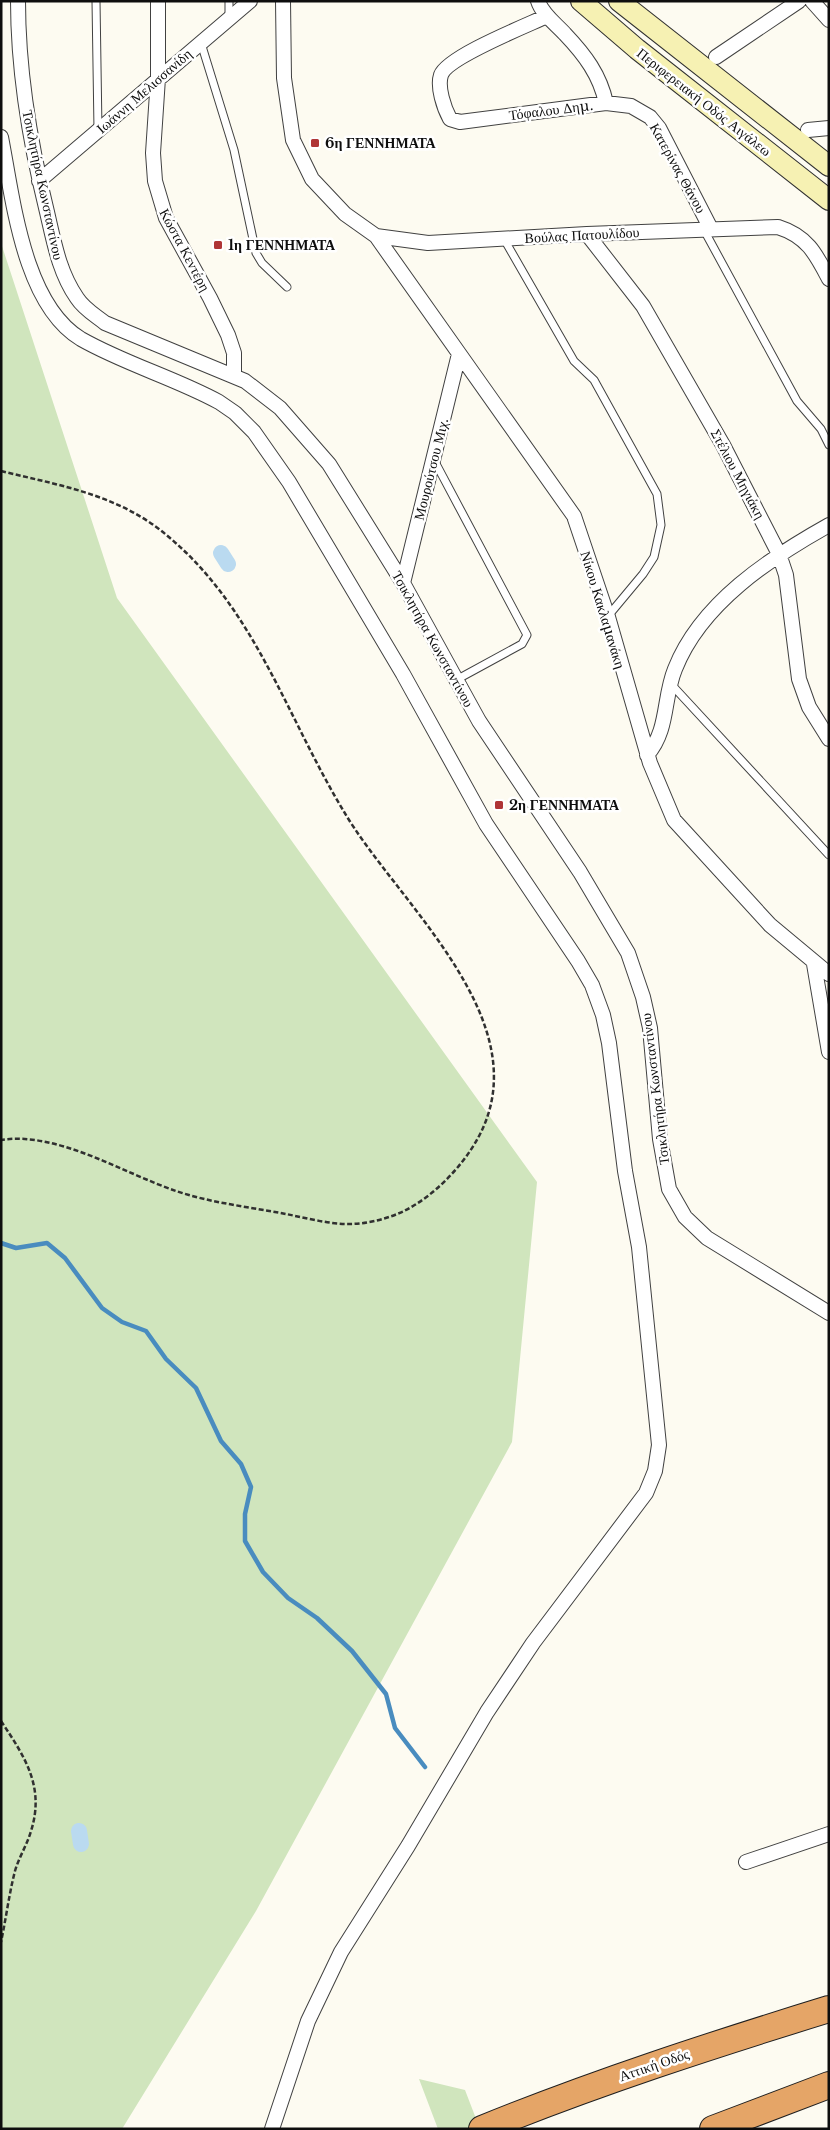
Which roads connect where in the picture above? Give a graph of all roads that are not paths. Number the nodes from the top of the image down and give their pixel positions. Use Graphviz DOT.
graph roads {
  1 [pos="18,1"];
  2 [pos="96,1"];
  3 [pos="158,1"];
  4 [pos="229,1"];
  5 [pos="250,1"];
  6 [pos="283,1"];
  7 [pos="538,1"];
  8 [pos="581,1"];
  9 [pos="620,1"];
  10 [pos="799,1"];
  11 [pos="812,1"];
  12 [pos="547,16"];
  13 [pos="229,18"];
  14 [pos="829,20"];
  15 [pos="201,42"];
  16 [pos="716,57"];
  17 [pos="158,78"];
  18 [pos="606,103"];
  19 [pos="641,110"];
  20 [pos="829,128"];
  21 [pos="98,130"];
  22 [pos="808,130"];
  23 [pos="1,136"];
  24 [pos="829,166"];
  25 [pos="39,181"];
  26 [pos="829,200"];
  27 [pos="707,229"];
  28 [pos="587,234"];
  29 [pos="376,236"];
  30 [pos="504,240"];
  31 [pos="829,280"];
  32 [pos="287,287"];
  33 [pos="459,354"];
  34 [pos="234,375"];
  35 [pos="829,444"];
  36 [pos="433,460"];
  37 [pos="829,525"];
  38 [pos="779,554"];
  39 [pos="403,583"];
  40 [pos="608,616"];
  41 [pos="456,680"];
  42 [pos="670,683"];
  43 [pos="829,739"];
  44 [pos="647,755"];
  45 [pos="829,855"];
  46 [pos="814,964"];
  47 [pos="829,974"];
  48 [pos="829,1052"];
  49 [pos="829,1313"];
  50 [pos="829,1834"];
  51 [pos="746,1862"];
  52 [pos="829,2009"];
  53 [pos="822,2089"];
  54 [pos="272,2129"];
  55 [pos="482,2129"];
  56 [pos="713,2129"];
  1 -- 25 [label="street, Τσικλητήρα Κωνσταντίνου"];
  2 -- 21 [label="lane"];
  3 -- 17 [label="street, Κώστα Κεντέρη"];
  4 -- 13 [label="lane"];
  5 -- 13 [label="street, Ιωάννη Μελισσανίδη"];
  6 -- 29 [label="street"];
  7 -- 12 [label="street"];
  8 -- 26 [label="main road, Περιφερειακή Οδός Αιγάλεω"];
  9 -- 24 [label="main road, Περιφερειακή Οδός Αιγάλεω"];
  10 -- 16 [label="street"];
  11 -- 14 [label="street"];
  12 -- 18 [label="street"];
  12 -- 18 [label="street, Τόφαλου Δημ."];
  13 -- 15 [label="street, Ιωάννη Μελισσανίδη"];
  15 -- 17 [label="street, Ιωάννη Μελισσανίδη"];
  15 -- 32 [label="lane"];
  17 -- 21 [label="street, Ιωάννη Μελισσανίδη"];
  17 -- 34 [label="street, Κώστα Κεντέρη"];
  18 -- 19 [label="street, Τόφαλου Δημ."];
  19 -- 27 [label="street, Κατερίνας Θάνου"];
  20 -- 22 [label="street"];
  21 -- 25 [label="street, Ιωάννη Μελισσανίδη"];
  23 -- 54 [label="street"];
  25 -- 34 [label="street, Τσικλητήρα Κωνσταντίνου"];
  27 -- 28 [label="street, Βούλας Πατουλίδου"];
  27 -- 31 [label="street, Βούλας Πατουλίδου"];
  27 -- 35 [label="lane"];
  28 -- 30 [label="street, Βούλας Πατουλίδου"];
  28 -- 38 [label="street, Στέλιου Μηγιάκη"];
  29 -- 30 [label="street, Βούλας Πατουλίδου"];
  29 -- 33 [label="street, Νίκου Κακλαμανάκη"];
  30 -- 40 [label="lane"];
  33 -- 36 [label="street, Μουρούτσου Μιχ."];
  33 -- 40 [label="street, Νίκου Κακλαμανάκη"];
  34 -- 39 [label="street, Τσικλητήρα Κωνσταντίνου"];
  36 -- 39 [label="street, Μουρούτσου Μιχ."];
  36 -- 41 [label="lane"];
  37 -- 38 [label="street"];
  38 -- 42 [label="street"];
  38 -- 43 [label="street, Στέλιου Μηγιάκη"];
  39 -- 41 [label="street, Τσικλητήρα Κωνσταντίνου"];
  40 -- 44 [label="street, Νίκου Κακλαμανάκη"];
  41 -- 49 [label="street, Τσικλητήρα Κωνσταντίνου"];
  42 -- 44 [label="street"];
  42 -- 45 [label="lane"];
  44 -- 46 [label="street, Νίκου Κακλαμανάκη"];
  46 -- 47 [label="street, Νίκου Κακλαμανάκη"];
  46 -- 48 [label="street"];
  50 -- 51 [label="street"];
  52 -- 55 [label="highway, Αττική Οδός"];
  53 -- 56 [label="highway"];
}
